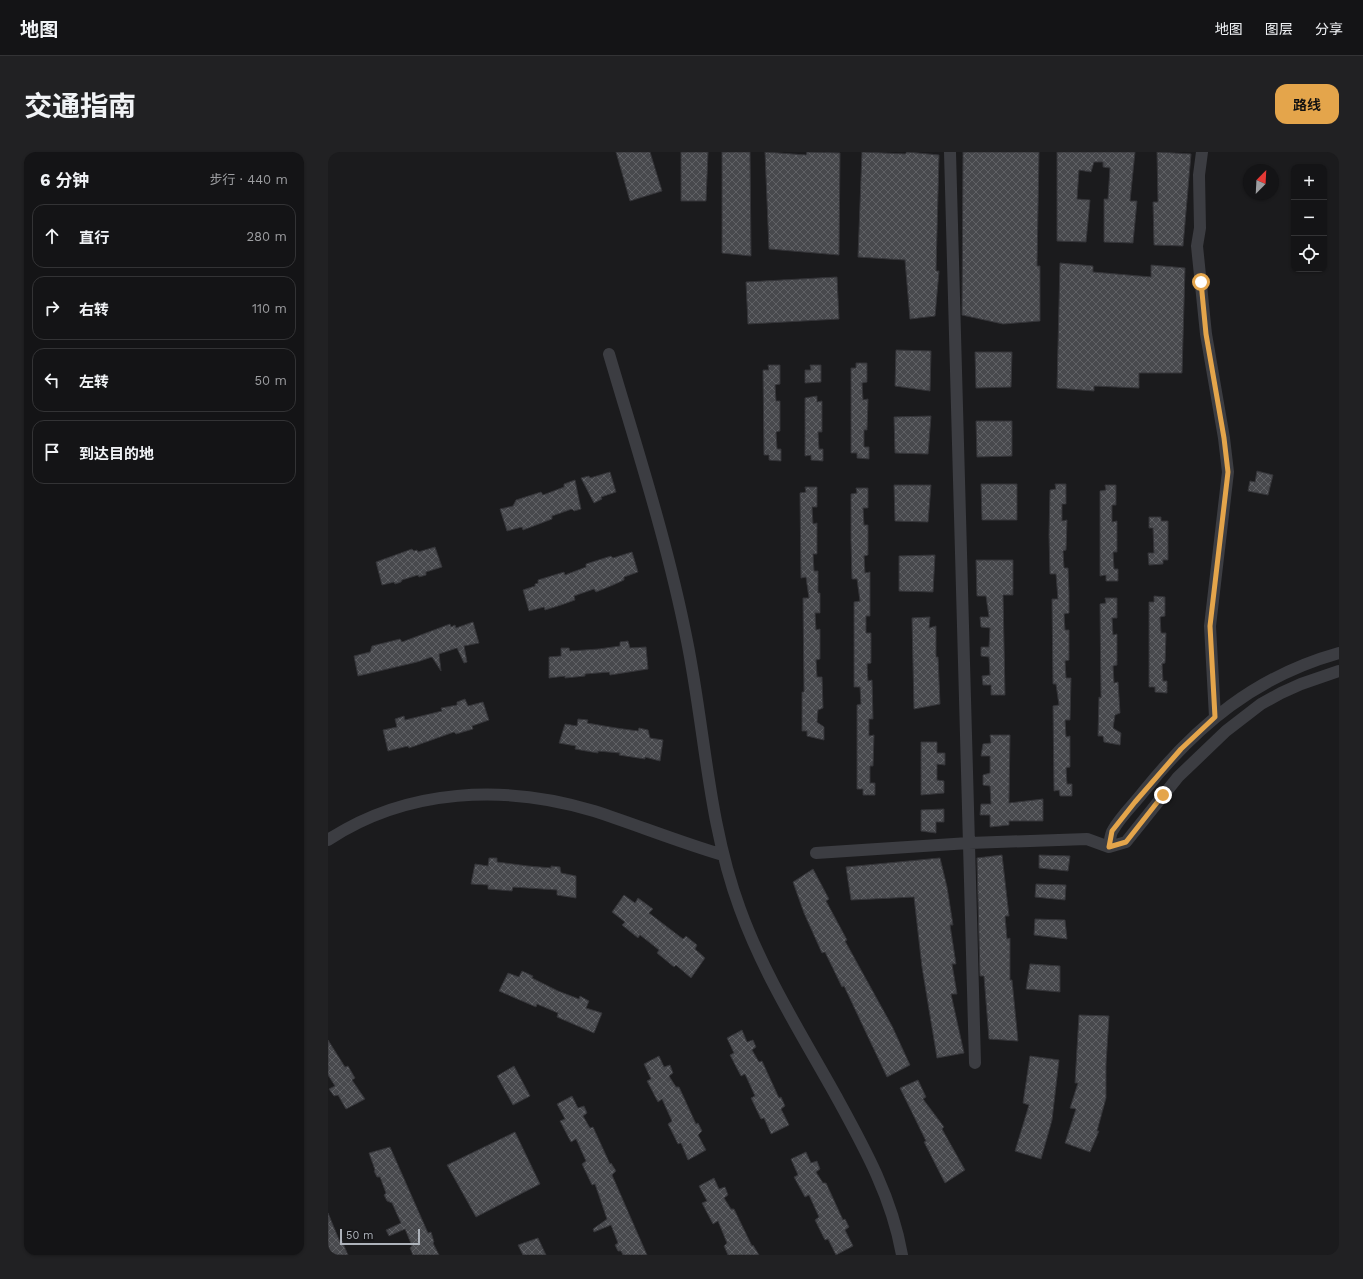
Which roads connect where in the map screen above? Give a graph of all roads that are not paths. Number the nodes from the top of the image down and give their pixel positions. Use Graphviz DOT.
graph roads {
  1 [pos="950,152"];
  2 [pos="1202,152"];
  3 [pos="609,354"];
  4 [pos="1339,653"];
  5 [pos="1339,671"];
  6 [pos="1215,717"];
  7 [pos="328,840"];
  8 [pos="969,843"];
  9 [pos="1109,847"];
  10 [pos="816,853"];
  11 [pos="723,855"];
  12 [pos="975,1063"];
  13 [pos="902,1255"];
  1 -- 8 [label="street"];
  2 -- 6 [label="street"];
  3 -- 11 [label="street"];
  4 -- 6 [label="street"];
  5 -- 9 [label="street"];
  6 -- 9 [label="street"];
  7 -- 11 [label="street"];
  8 -- 9 [label="street"];
  8 -- 10 [label="street"];
  8 -- 12 [label="street"];
  11 -- 13 [label="street"];
}
